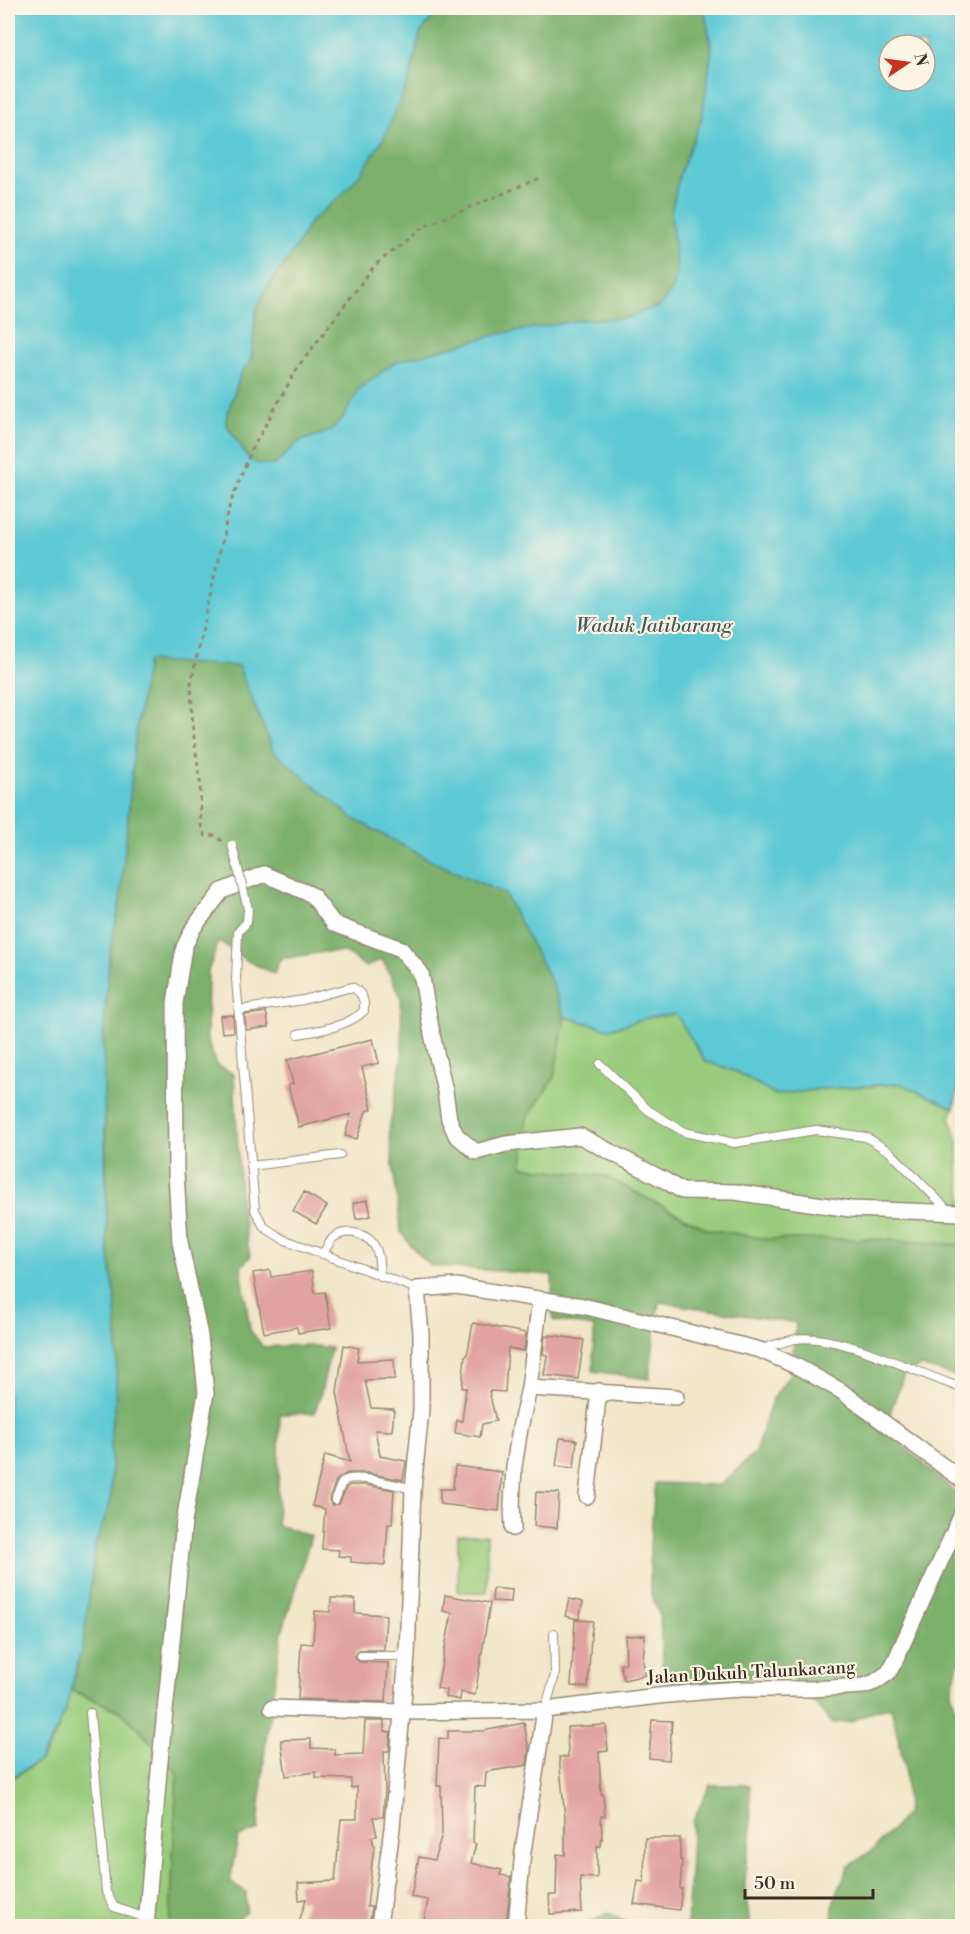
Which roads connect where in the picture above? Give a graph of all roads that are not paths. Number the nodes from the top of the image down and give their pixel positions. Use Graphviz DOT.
graph roads {
  1 [pos="232,845"];
  2 [pos="238,1010"];
  3 [pos="298,1034"];
  4 [pos="600,1064"];
  5 [pos="340,1155"];
  6 [pos="250,1167"];
  7 [pos="957,1213"];
  8 [pos="322,1254"];
  9 [pos="380,1276"];
  10 [pos="417,1289"];
  11 [pos="540,1300"];
  12 [pos="760,1350"];
  13 [pos="529,1388"];
  14 [pos="963,1388"];
  15 [pos="599,1391"];
  16 [pos="676,1396"];
  17 [pos="963,1480"];
  18 [pos="413,1489"];
  19 [pos="588,1496"];
  20 [pos="335,1500"];
  21 [pos="963,1514"];
  22 [pos="513,1528"];
  23 [pos="554,1633"];
  24 [pos="362,1656"];
  25 [pos="407,1656"];
  26 [pos="272,1708"];
  27 [pos="545,1710"];
  28 [pos="403,1712"];
  29 [pos="90,1713"];
  30 [pos="146,1922"];
  31 [pos="379,1926"];
  32 [pos="516,1926"];
  1 -- 2 [label="lane, bridge"];
  2 -- 3 [label="lane"];
  2 -- 6 [label="lane"];
  4 -- 7 [label="lane"];
  5 -- 6 [label="lane"];
  6 -- 8 [label="lane"];
  7 -- 30 [label="street"];
  8 -- 9 [label="lane"];
  8 -- 9 [label="lane"];
  9 -- 10 [label="lane"];
  10 -- 11 [label="street"];
  10 -- 18 [label="street"];
  11 -- 12 [label="street"];
  11 -- 13 [label="street"];
  12 -- 14 [label="lane"];
  12 -- 17 [label="street"];
  13 -- 15 [label="street"];
  13 -- 22 [label="street"];
  15 -- 16 [label="street"];
  15 -- 19 [label="street"];
  18 -- 20 [label="lane"];
  18 -- 25 [label="street"];
  21 -- 27 [label="street, Jalan Dukuh Talunkacang"];
  23 -- 27 [label="lane"];
  24 -- 25 [label="lane"];
  25 -- 28 [label="street"];
  26 -- 28 [label="street, Jalan Dukuh Talunkacang"];
  27 -- 28 [label="street, Jalan Dukuh Talunkacang"];
  27 -- 32 [label="street"];
  28 -- 31 [label="street"];
  29 -- 30 [label="lane"];
}
